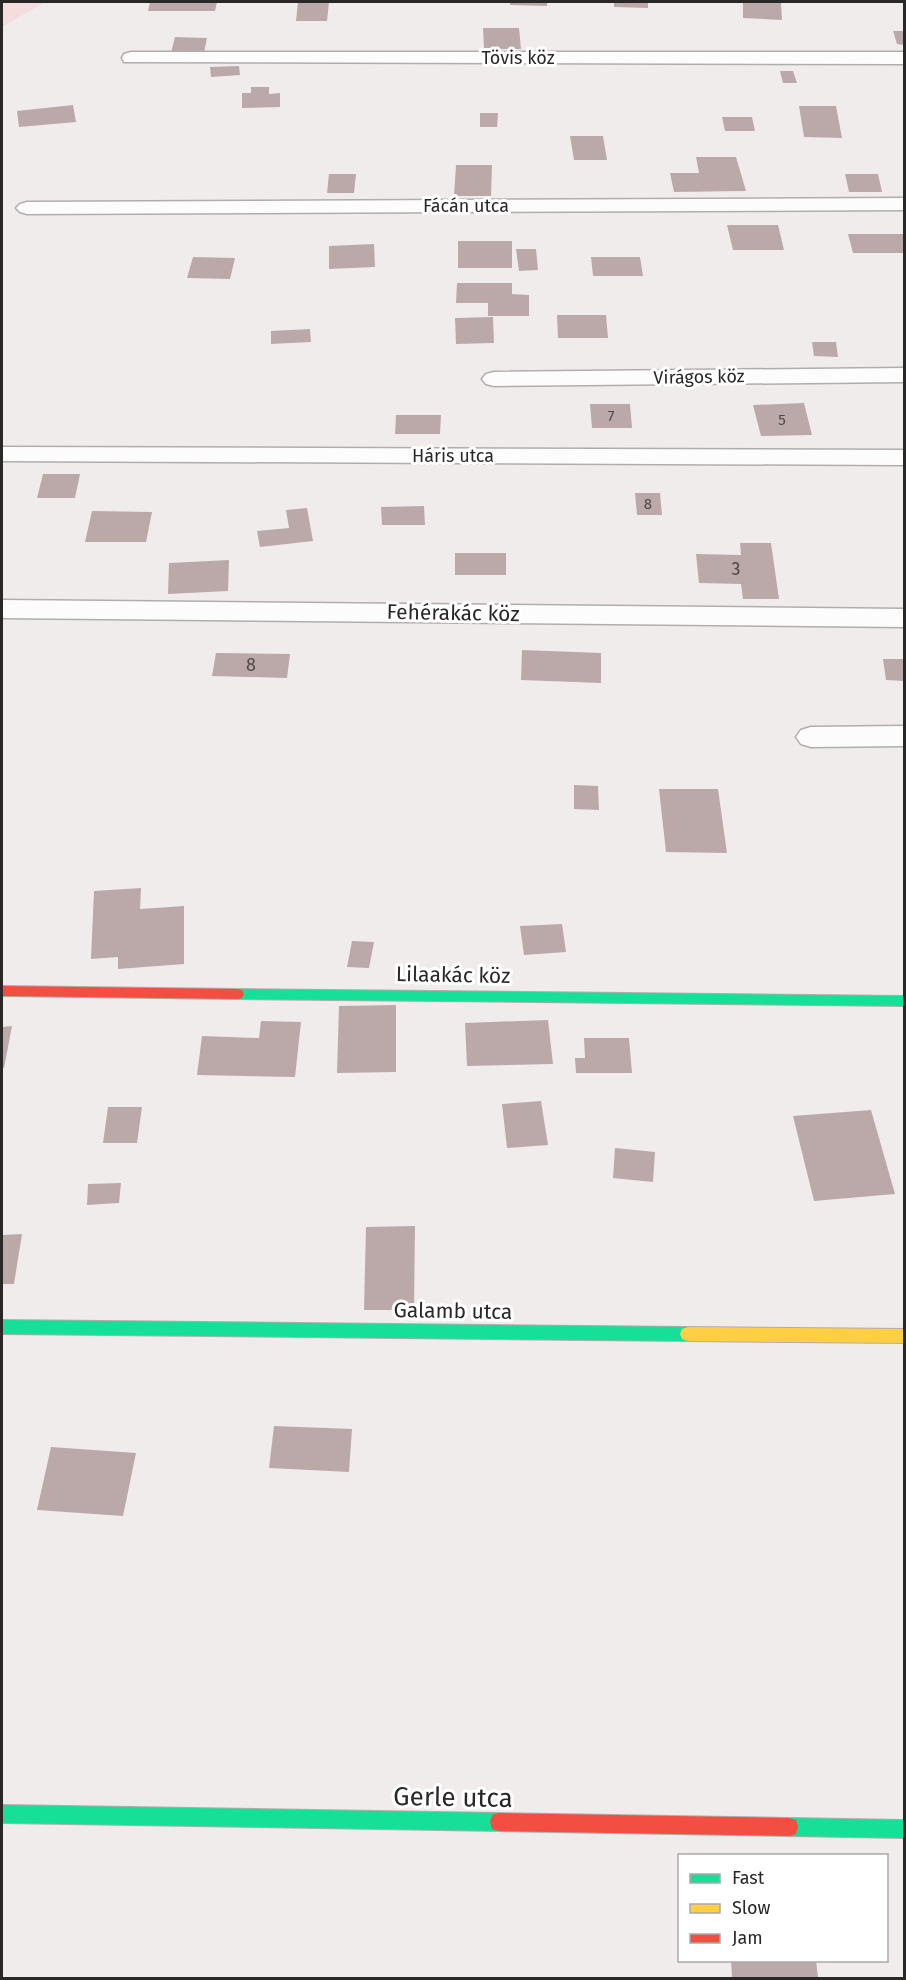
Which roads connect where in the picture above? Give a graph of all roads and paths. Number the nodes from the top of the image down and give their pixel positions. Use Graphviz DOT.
graph roads {
  1 [pos="904,57"];
  2 [pos="131,58"];
  3 [pos="904,204"];
  4 [pos="27,208"];
  5 [pos="904,375"];
  6 [pos="494,379"];
  7 [pos="2,454"];
  8 [pos="904,458"];
  9 [pos="2,609"];
  10 [pos="904,618"];
  11 [pos="904,736"];
  12 [pos="811,737"];
  13 [pos="2,991"];
  14 [pos="904,1001"];
  15 [pos="2,1328"];
  16 [pos="904,1336"];
  17 [pos="2,1814"];
  18 [pos="904,1829"];
  1 -- 2 [label="street, Tövis köz"];
  3 -- 4 [label="street, Fácán utca"];
  5 -- 6 [label="street, Virágos köz"];
  7 -- 8 [label="street, Háris utca"];
  9 -- 10 [label="street, Fehérakác köz"];
  11 -- 12 [label="street"];
  13 -- 14 [label="street, Lilaakác köz"];
  15 -- 16 [label="street, Galamb utca"];
  17 -- 18 [label="street, Gerle utca"];
}
